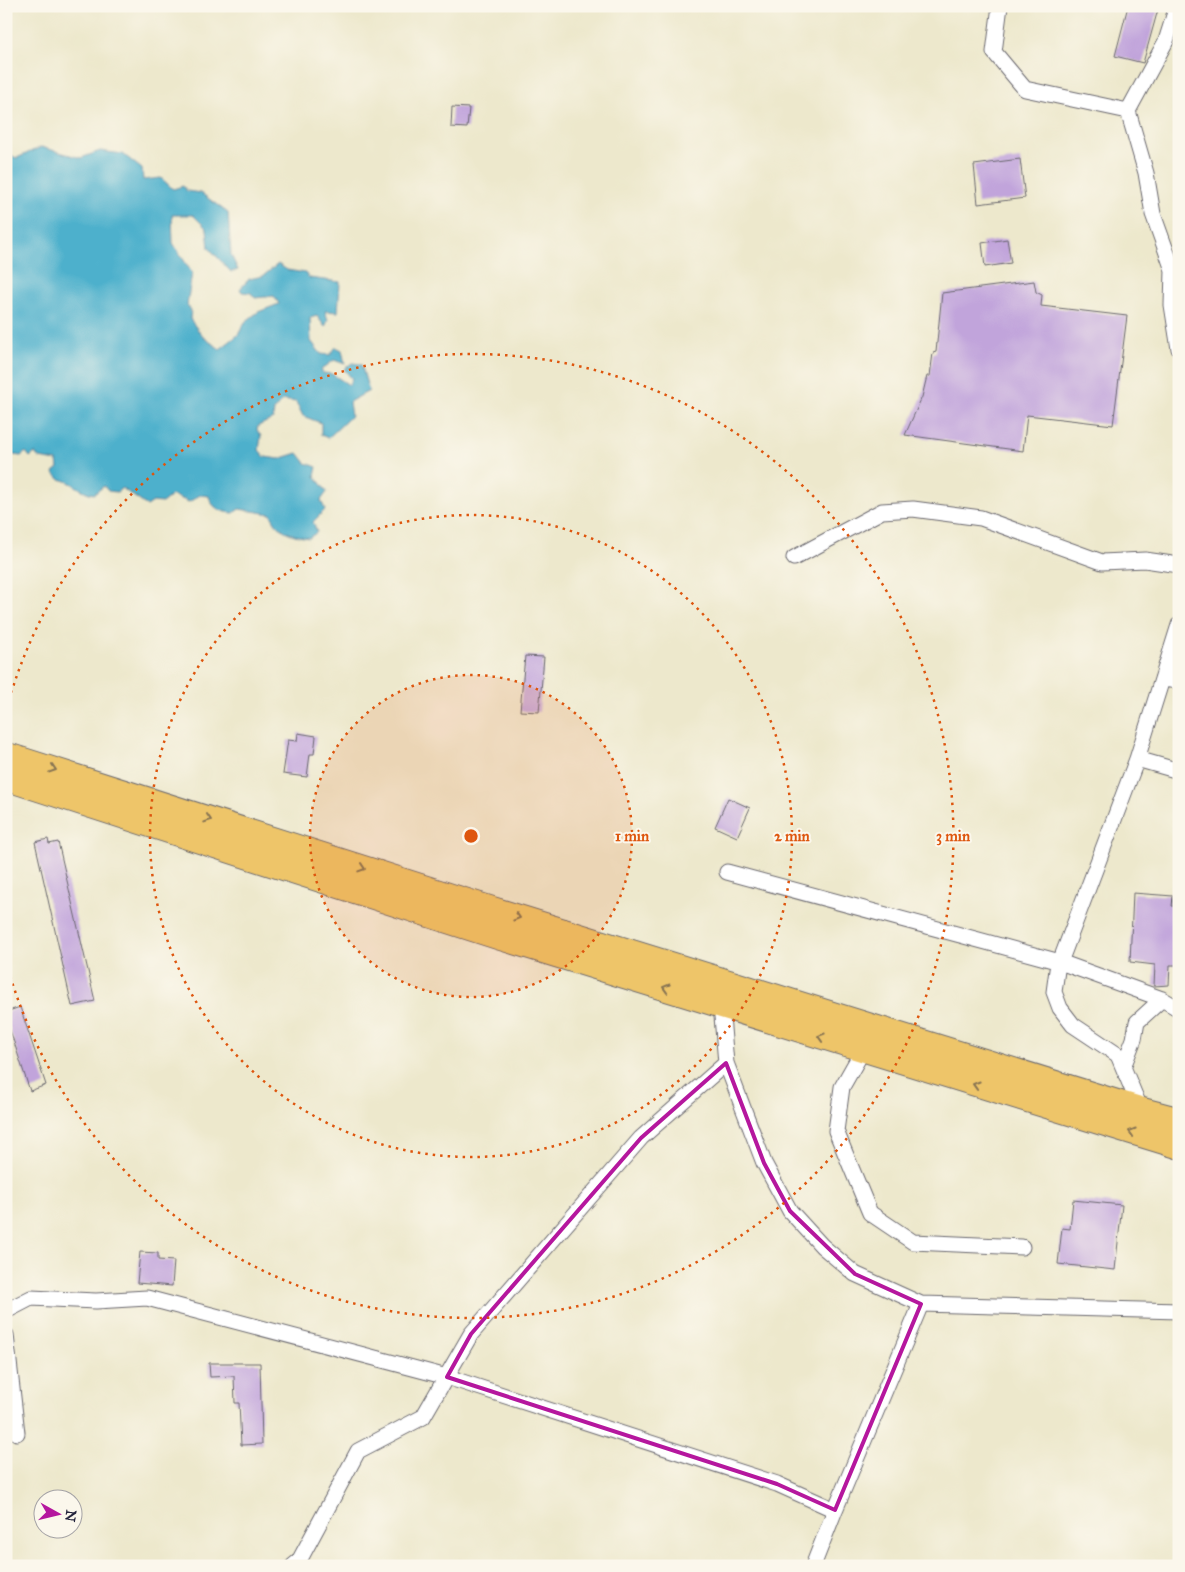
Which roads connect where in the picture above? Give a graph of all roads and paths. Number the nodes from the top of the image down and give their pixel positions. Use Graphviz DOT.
graph roads {
  1 [pos="1000,6"];
  2 [pos="1176,6"];
  3 [pos="1128,111"];
  4 [pos="1179,349"];
  5 [pos="794,558"];
  6 [pos="1179,565"];
  7 [pos="1179,626"];
  8 [pos="1162,679"];
  9 [pos="1179,681"];
  10 [pos="6,755"];
  11 [pos="1137,759"];
  12 [pos="1179,771"];
  13 [pos="6,778"];
  14 [pos="728,872"];
  15 [pos="1060,962"];
  16 [pos="1162,999"];
  17 [pos="721,1005"];
  18 [pos="1179,1009"];
  19 [pos="863,1050"];
  20 [pos="726,1063"];
  21 [pos="1123,1068"];
  22 [pos="1141,1110"];
  23 [pos="1179,1120"];
  24 [pos="1179,1146"];
  25 [pos="1022,1247"];
  26 [pos="921,1304"];
  27 [pos="6,1311"];
  28 [pos="1179,1311"];
  29 [pos="6,1335"];
  30 [pos="446,1377"];
  31 [pos="17,1434"];
  32 [pos="835,1510"];
  33 [pos="293,1566"];
  34 [pos="813,1566"];
  1 -- 3 [label="street"];
  2 -- 3 [label="street"];
  3 -- 4 [label="street"];
  5 -- 6 [label="street"];
  7 -- 8 [label="street"];
  8 -- 9 [label="street"];
  8 -- 11 [label="street"];
  10 -- 22 [label="highway, one-way"];
  11 -- 12 [label="street"];
  11 -- 15 [label="street"];
  17 -- 13 [label="highway, one-way"];
  14 -- 15 [label="street"];
  15 -- 16 [label="street"];
  15 -- 21 [label="street"];
  16 -- 18 [label="street"];
  16 -- 21 [label="street"];
  19 -- 17 [label="highway, one-way"];
  17 -- 20 [label="street"];
  24 -- 19 [label="highway, one-way"];
  19 -- 25 [label="street"];
  20 -- 26 [label="street"];
  20 -- 30 [label="street"];
  21 -- 22 [label="street"];
  22 -- 23 [label="highway"];
  26 -- 28 [label="street"];
  26 -- 32 [label="street"];
  27 -- 30 [label="street"];
  29 -- 31 [label="street"];
  30 -- 32 [label="street"];
  30 -- 33 [label="street"];
  32 -- 34 [label="street"];
}
